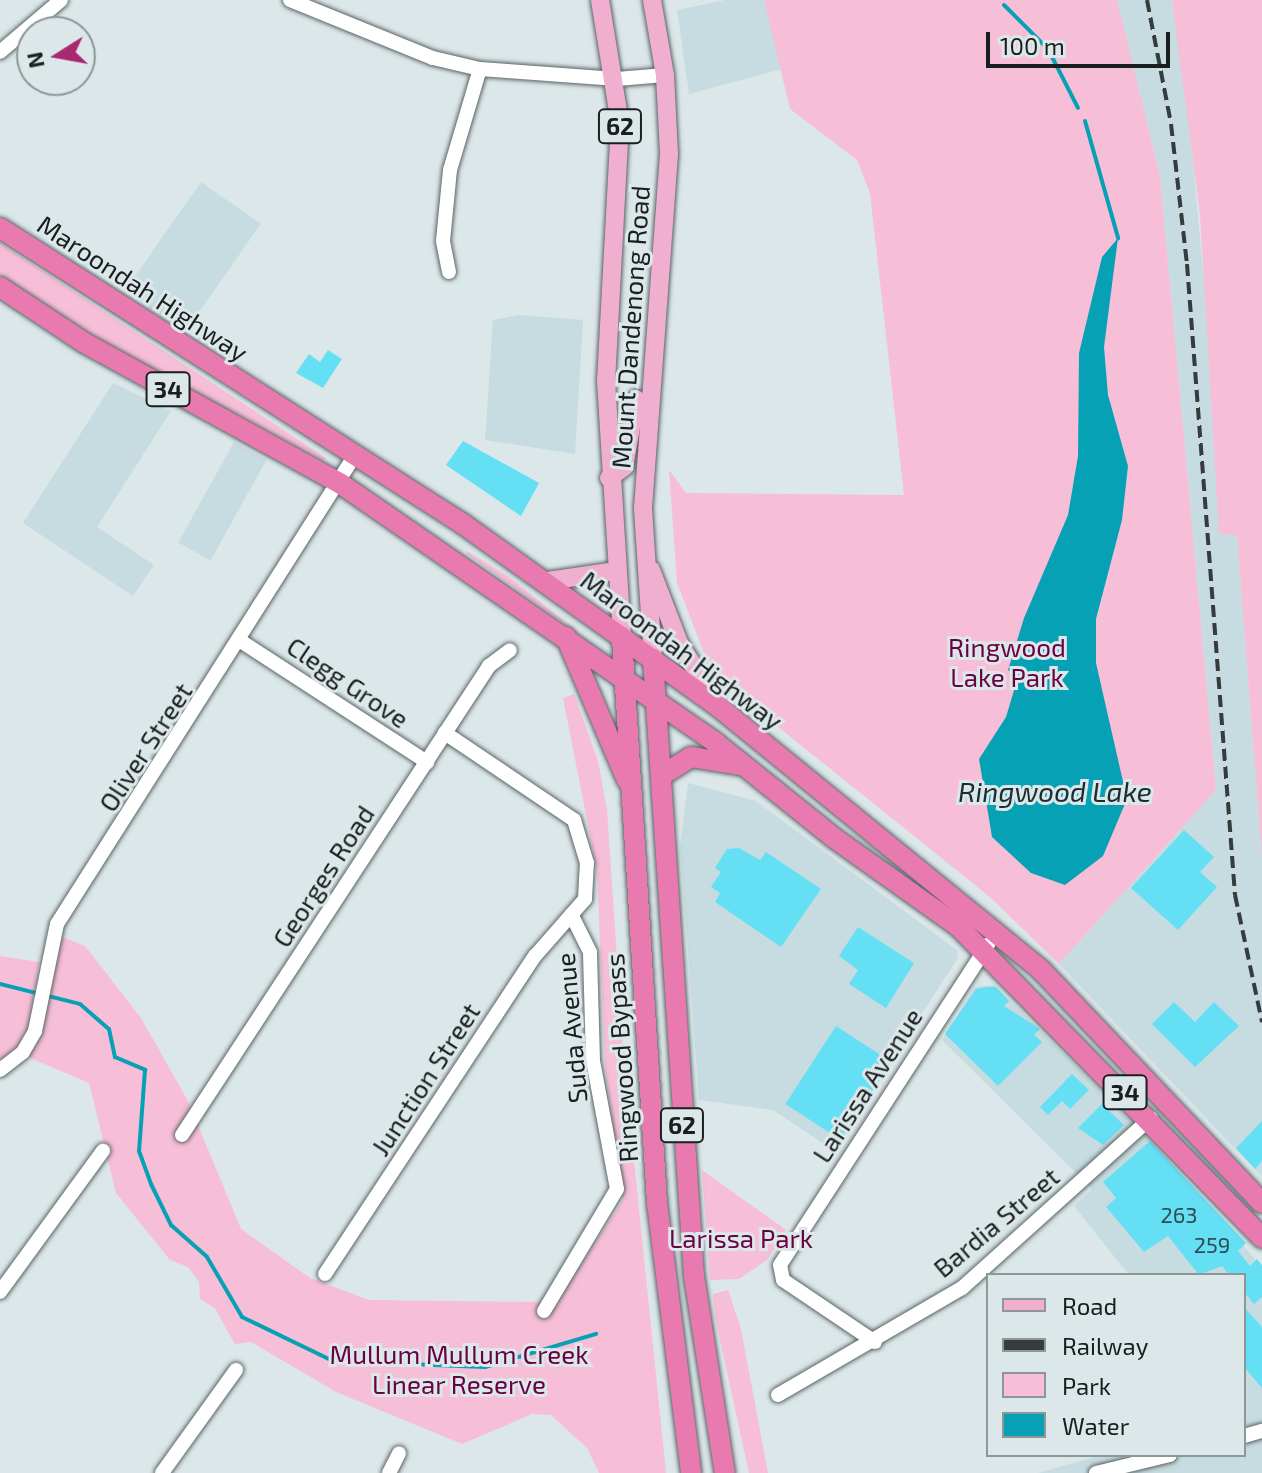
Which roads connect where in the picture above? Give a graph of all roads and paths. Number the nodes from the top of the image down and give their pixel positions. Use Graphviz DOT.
graph roads {
  1 [pos="61,0"];
  2 [pos="290,0"];
  3 [pos="600,0"];
  4 [pos="652,0"];
  5 [pos="0,52"];
  6 [pos="480,69"];
  7 [pos="665,75"];
  8 [pos="617,79"];
  9 [pos="0,228"];
  10 [pos="449,272"];
  11 [pos="3,295"];
  12 [pos="606,381"];
  13 [pos="651,386"];
  14 [pos="636,399"];
  15 [pos="355,455"];
  16 [pos="609,478"];
  17 [pos="341,484"];
  18 [pos="644,552"];
  19 [pos="616,571"];
  20 [pos="548,581"];
  21 [pos="566,637"];
  22 [pos="622,637"];
  23 [pos="242,642"];
  24 [pos="510,650"];
  25 [pos="653,659"];
  26 [pos="625,678"];
  27 [pos="657,703"];
  28 [pos="720,708"];
  29 [pos="445,733"];
  30 [pos="427,762"];
  31 [pos="740,765"];
  32 [pos="664,774"];
  33 [pos="632,790"];
  34 [pos="879,834"];
  35 [pos="861,858"];
  36 [pos="571,914"];
  37 [pos="999,934"];
  38 [pos="983,951"];
  39 [pos="0,1070"];
  40 [pos="1151,1118"];
  41 [pos="182,1135"];
  42 [pos="103,1151"];
  43 [pos="1262,1203"];
  44 [pos="1262,1238"];
  45 [pos="325,1274"];
  46 [pos="0,1292"];
  47 [pos="544,1311"];
  48 [pos="875,1342"];
  49 [pos="236,1370"];
  50 [pos="778,1395"];
  51 [pos="399,1453"];
  52 [pos="1162,1457"];
  53 [pos="162,1473"];
  54 [pos="389,1473"];
  55 [pos="691,1473"];
  56 [pos="725,1473"];
  57 [pos="1096,1473"];
  1 -- 5 [label="street"];
  2 -- 6 [label="street"];
  3 -- 8 [label="main road, Mount Dandenong Road / 62"];
  4 -- 7 [label="main road, Mount Dandenong Road / 62"];
  6 -- 8 [label="street"];
  6 -- 10 [label="street"];
  7 -- 8 [label="street"];
  7 -- 13 [label="main road, Mount Dandenong Road / 62"];
  8 -- 12 [label="main road, Mount Dandenong Road / 62"];
  9 -- 15 [label="highway, Maroondah Highway / 34"];
  11 -- 17 [label="highway, Maroondah Highway / 34"];
  12 -- 14 [label="main road"];
  12 -- 16 [label="main road, Mount Dandenong Road / 62"];
  13 -- 14 [label="main road"];
  13 -- 18 [label="main road, Mount Dandenong Road / 62"];
  14 -- 16 [label="main road"];
  15 -- 17 [label="street, Oliver Street"];
  15 -- 20 [label="highway, Maroondah Highway / 34"];
  16 -- 19 [label="main road, Mount Dandenong Road / 62"];
  17 -- 21 [label="highway, Maroondah Highway / 34"];
  17 -- 23 [label="street, Oliver Street"];
  18 -- 25 [label="main road, Mount Dandenong Road / 62"];
  18 -- 28 [label="main road"];
  19 -- 20 [label="main road"];
  19 -- 22 [label="main road, Mount Dandenong Road / 62"];
  20 -- 22 [label="highway, Maroondah Highway / 34"];
  21 -- 26 [label="highway, Maroondah Highway / 34"];
  21 -- 33 [label="highway"];
  22 -- 25 [label="highway, Maroondah Highway / 34"];
  22 -- 26 [label="highway, Ringwood Bypass / 62"];
  23 -- 30 [label="street, Clegg Grove"];
  23 -- 39 [label="street, Oliver Street"];
  24 -- 29 [label="street, Georges Road"];
  25 -- 27 [label="highway, 62"];
  25 -- 28 [label="highway, Maroondah Highway / 34"];
  26 -- 27 [label="highway, Maroondah Highway / 34"];
  26 -- 33 [label="highway, Ringwood Bypass / 62"];
  27 -- 31 [label="highway, Maroondah Highway / 34"];
  27 -- 32 [label="highway, 62"];
  28 -- 34 [label="highway, Maroondah Highway / 34"];
  29 -- 30 [label="street, Georges Road"];
  29 -- 36 [label="street, Junction Street"];
  30 -- 41 [label="street, Georges Road"];
  31 -- 32 [label="highway"];
  31 -- 35 [label="highway, Maroondah Highway / 34"];
  32 -- 56 [label="highway, 62"];
  33 -- 55 [label="highway, Ringwood Bypass / 62"];
  34 -- 35 [label="highway"];
  34 -- 37 [label="highway, Maroondah Highway / 34"];
  35 -- 38 [label="highway, Maroondah Highway / 34"];
  36 -- 45 [label="street, Junction Street"];
  36 -- 47 [label="street, Suda Avenue"];
  37 -- 38 [label="street, Larissa Avenue"];
  37 -- 43 [label="highway, Maroondah Highway / 34"];
  38 -- 40 [label="highway, Maroondah Highway / 34"];
  38 -- 48 [label="street, Larissa Avenue"];
  40 -- 44 [label="highway, Maroondah Highway / 34"];
  40 -- 48 [label="street, Bardia Street"];
  42 -- 46 [label="street"];
  48 -- 50 [label="street, Bardia Street"];
  49 -- 53 [label="street"];
  51 -- 54 [label="street"];
  52 -- 57 [label="street"];
}
